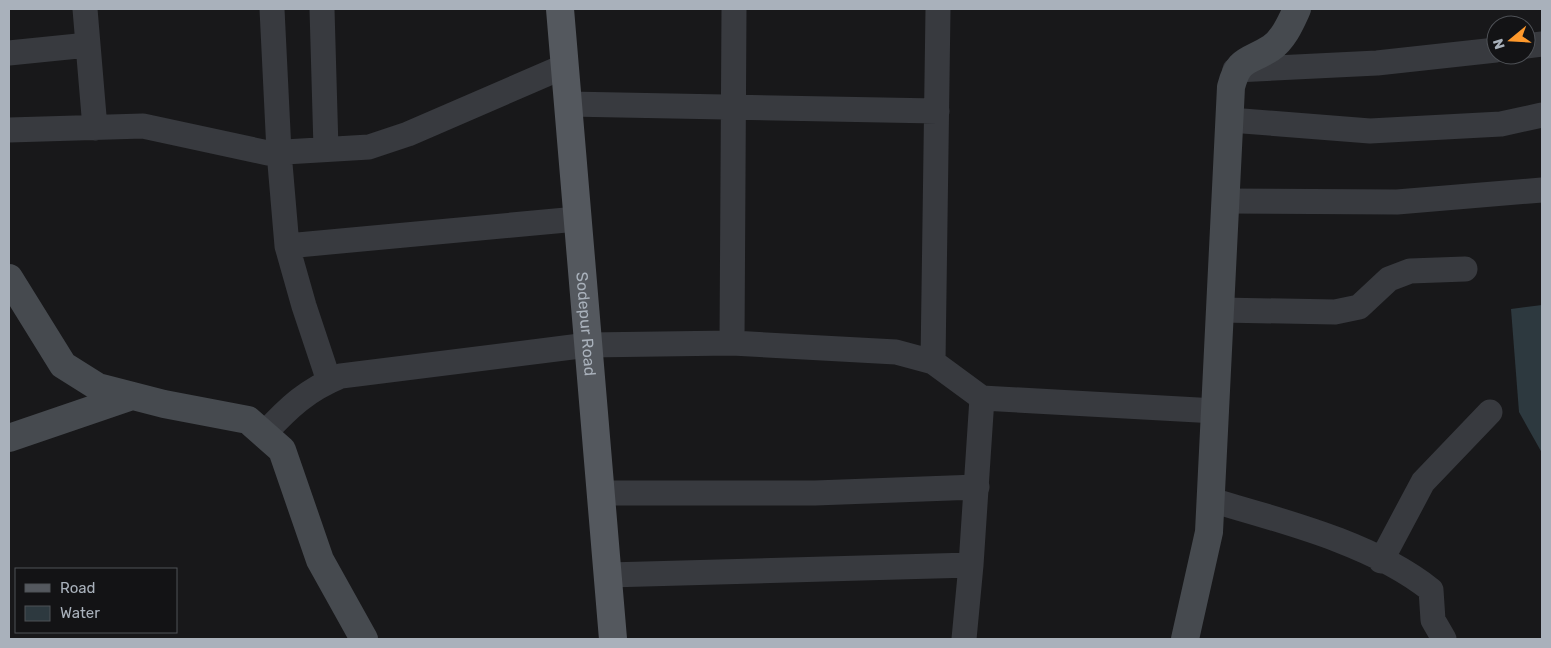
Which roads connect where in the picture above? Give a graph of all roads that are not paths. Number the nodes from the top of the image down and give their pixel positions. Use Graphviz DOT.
graph roads {
  1 [pos="85,9"];
  2 [pos="272,9"];
  3 [pos="322,9"];
  4 [pos="560,9"];
  5 [pos="734,9"];
  6 [pos="938,9"];
  7 [pos="1297,9"];
  8 [pos="88,45"];
  9 [pos="1486,51"];
  10 [pos="9,53"];
  11 [pos="564,66"];
  12 [pos="1235,70"];
  13 [pos="568,104"];
  14 [pos="732,106"];
  15 [pos="936,111"];
  16 [pos="1542,115"];
  17 [pos="1230,120"];
  18 [pos="95,128"];
  19 [pos="9,130"];
  20 [pos="326,149"];
  21 [pos="279,152"];
  22 [pos="1542,190"];
  23 [pos="1226,201"];
  24 [pos="578,219"];
  25 [pos="287,246"];
  26 [pos="1465,269"];
  27 [pos="9,278"];
  28 [pos="1221,310"];
  29 [pos="732,343"];
  30 [pos="588,345"];
  31 [pos="933,362"];
  32 [pos="328,381"];
  33 [pos="132,396"];
  34 [pos="993,398"];
  35 [pos="1216,411"];
  36 [pos="1490,412"];
  37 [pos="264,434"];
  38 [pos="9,438"];
  39 [pos="977,487"];
  40 [pos="601,493"];
  41 [pos="1211,500"];
  42 [pos="1381,561"];
  43 [pos="971,565"];
  44 [pos="608,575"];
  45 [pos="364,639"];
  46 [pos="613,639"];
  47 [pos="964,639"];
  48 [pos="1185,639"];
  49 [pos="1444,639"];
  1 -- 8 [label="street"];
  2 -- 21 [label="street"];
  3 -- 20 [label="street"];
  4 -- 11 [label="main road, Sodepur Road"];
  5 -- 14 [label="street"];
  6 -- 15 [label="street"];
  7 -- 12 [label="street"];
  8 -- 10 [label="street"];
  8 -- 18 [label="street"];
  9 -- 12 [label="street"];
  11 -- 13 [label="main road, Sodepur Road"];
  11 -- 20 [label="street"];
  12 -- 17 [label="street"];
  13 -- 14 [label="street"];
  13 -- 24 [label="main road, Sodepur Road"];
  14 -- 15 [label="street"];
  14 -- 29 [label="street"];
  15 -- 31 [label="street"];
  16 -- 17 [label="street"];
  17 -- 23 [label="street"];
  18 -- 19 [label="street"];
  18 -- 21 [label="street"];
  20 -- 21 [label="street"];
  21 -- 25 [label="street"];
  22 -- 23 [label="street"];
  23 -- 28 [label="street"];
  24 -- 25 [label="street"];
  24 -- 30 [label="main road, Sodepur Road"];
  25 -- 32 [label="street"];
  26 -- 28 [label="street"];
  27 -- 33 [label="street"];
  28 -- 35 [label="street"];
  29 -- 30 [label="street"];
  29 -- 31 [label="street"];
  30 -- 32 [label="street"];
  30 -- 40 [label="main road, Sodepur Road"];
  31 -- 34 [label="street"];
  32 -- 37 [label="street"];
  33 -- 37 [label="street"];
  33 -- 38 [label="street"];
  34 -- 35 [label="street"];
  34 -- 39 [label="street"];
  35 -- 41 [label="street"];
  36 -- 42 [label="street"];
  37 -- 45 [label="street"];
  39 -- 40 [label="street"];
  39 -- 43 [label="street"];
  40 -- 44 [label="main road, Sodepur Road"];
  41 -- 42 [label="street"];
  41 -- 48 [label="street"];
  42 -- 49 [label="street"];
  43 -- 44 [label="street"];
  43 -- 47 [label="street"];
  44 -- 46 [label="main road, Sodepur Road"];
}
